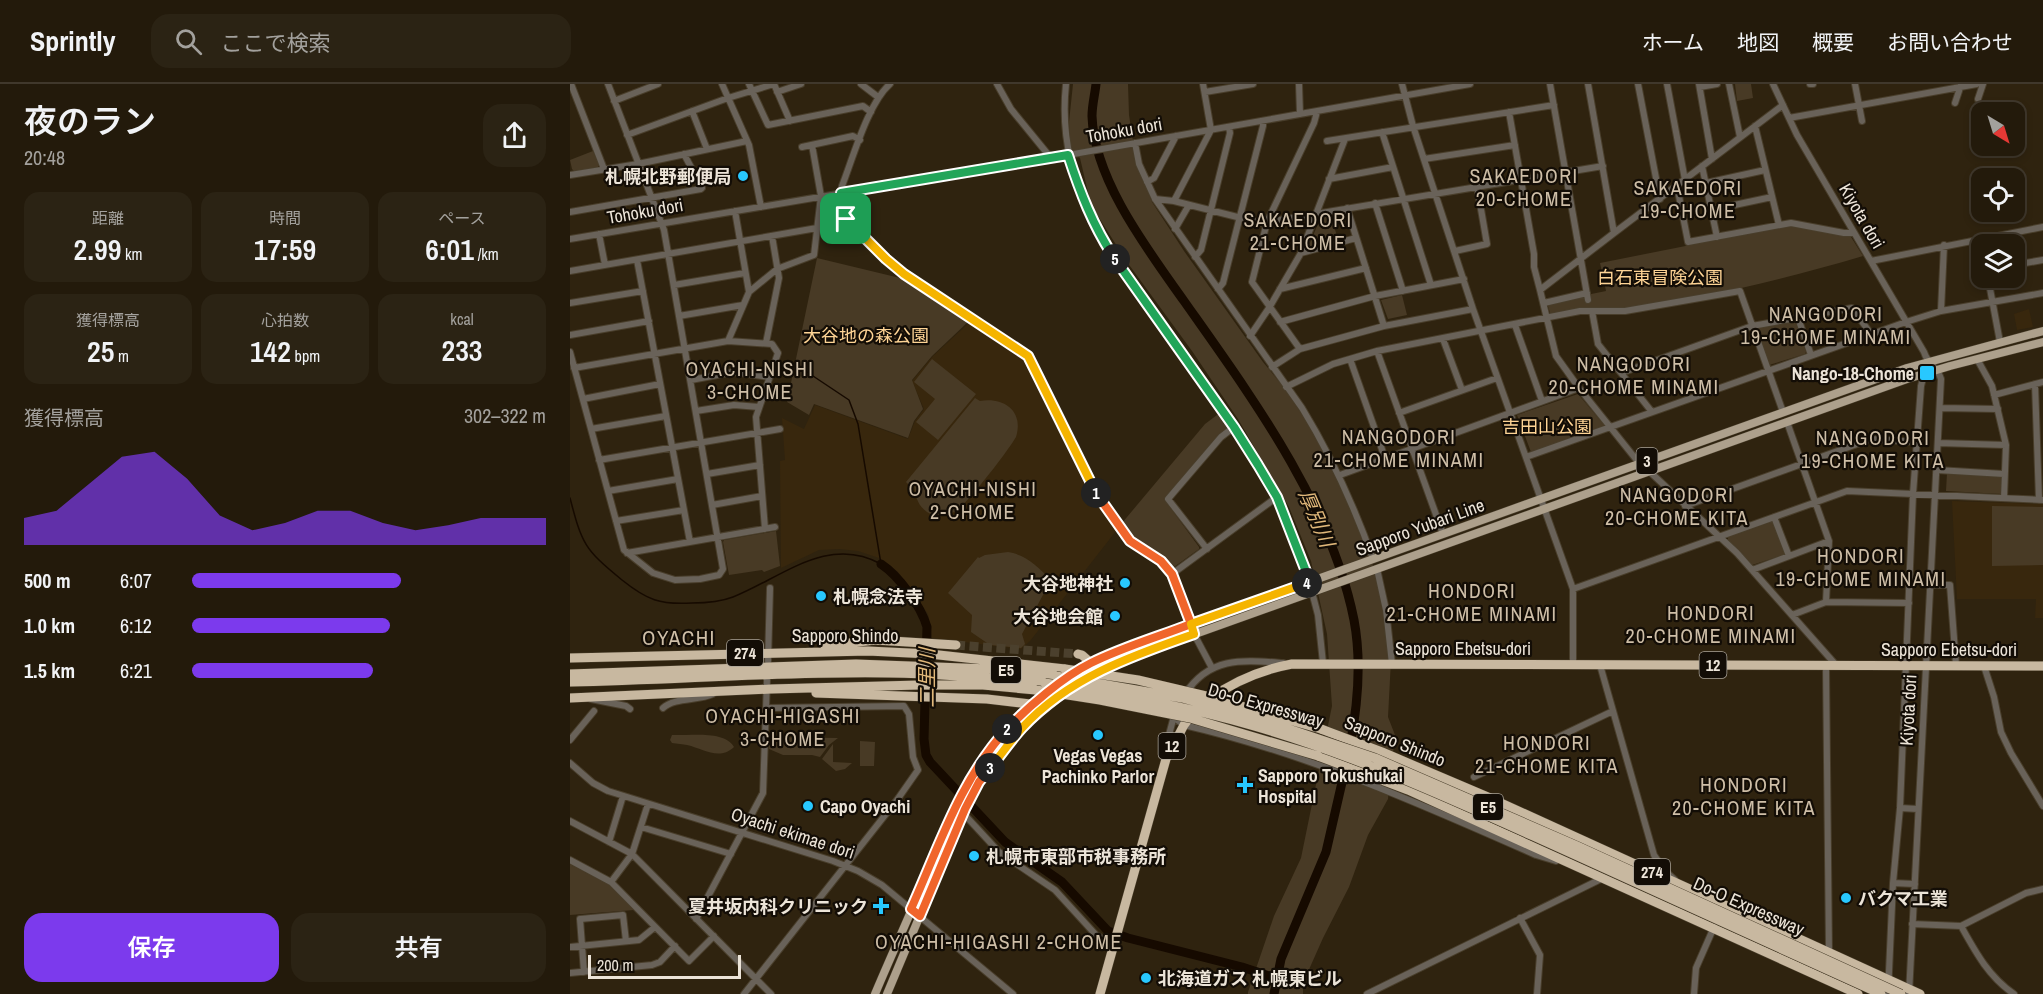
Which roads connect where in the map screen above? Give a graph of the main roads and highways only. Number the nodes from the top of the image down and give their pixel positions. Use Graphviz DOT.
graph roads {
  1 [pos="2043,331"];
  2 [pos="2043,342"];
  3 [pos="956,645"];
  4 [pos="1078,654"];
  5 [pos="768,656"];
  6 [pos="570,658"];
  7 [pos="1091,663"];
  8 [pos="2043,666"];
  9 [pos="889,669"];
  10 [pos="1098,670"];
  11 [pos="956,671"];
  12 [pos="570,674"];
  13 [pos="570,682"];
  14 [pos="767,690"];
  15 [pos="570,697"];
  16 [pos="1031,704"];
  17 [pos="1047,706"];
  18 [pos="1906,992"];
  19 [pos="875,994"];
  20 [pos="887,994"];
  21 [pos="1100,994"];
  22 [pos="1857,994"];
  23 [pos="1881,994"];
  24 [pos="1920,994"];
  1 -- 7 [label="main road, Sapporo Yubari Line / 3"];
  2 -- 10 [label="main road, Sapporo Yubari Line / 3"];
  3 -- 5 [label="highway, 274"];
  4 -- 7 [label="highway"];
  5 -- 6 [label="highway, Sapporo Shindo / 274"];
  5 -- 18 [label="highway, Sapporo Shindo / 274, bridge"];
  7 -- 10 [label="highway"];
  7 -- 16 [label="main road, Sapporo Yubari Line / 3"];
  8 -- 21 [label="highway, Sapporo Ebetsu-dori / 12"];
  9 -- 11 [label="highway, Do-O Expressway / E5"];
  9 -- 12 [label="highway, Do-O Expressway / E5"];
  9 -- 13 [label="highway, Do-O Expressway / E5"];
  10 -- 17 [label="main road, Sapporo Yubari Line / 3"];
  11 -- 18 [label="highway, Do-O Expressway / E5, bridge"];
  11 -- 23 [label="highway, Do-O Expressway / E5, bridge"];
  14 -- 15 [label="highway, 274"];
  14 -- 16 [label="highway"];
  14 -- 22 [label="highway, 274, bridge"];
  16 -- 17 [label="highway"];
  16 -- 19 [label="main road, Sapporo Yubari Line / 3"];
  17 -- 20 [label="main road, Sapporo Yubari Line / 3"];
  18 -- 24 [label="highway, Sapporo Shindo / 274"];
}
